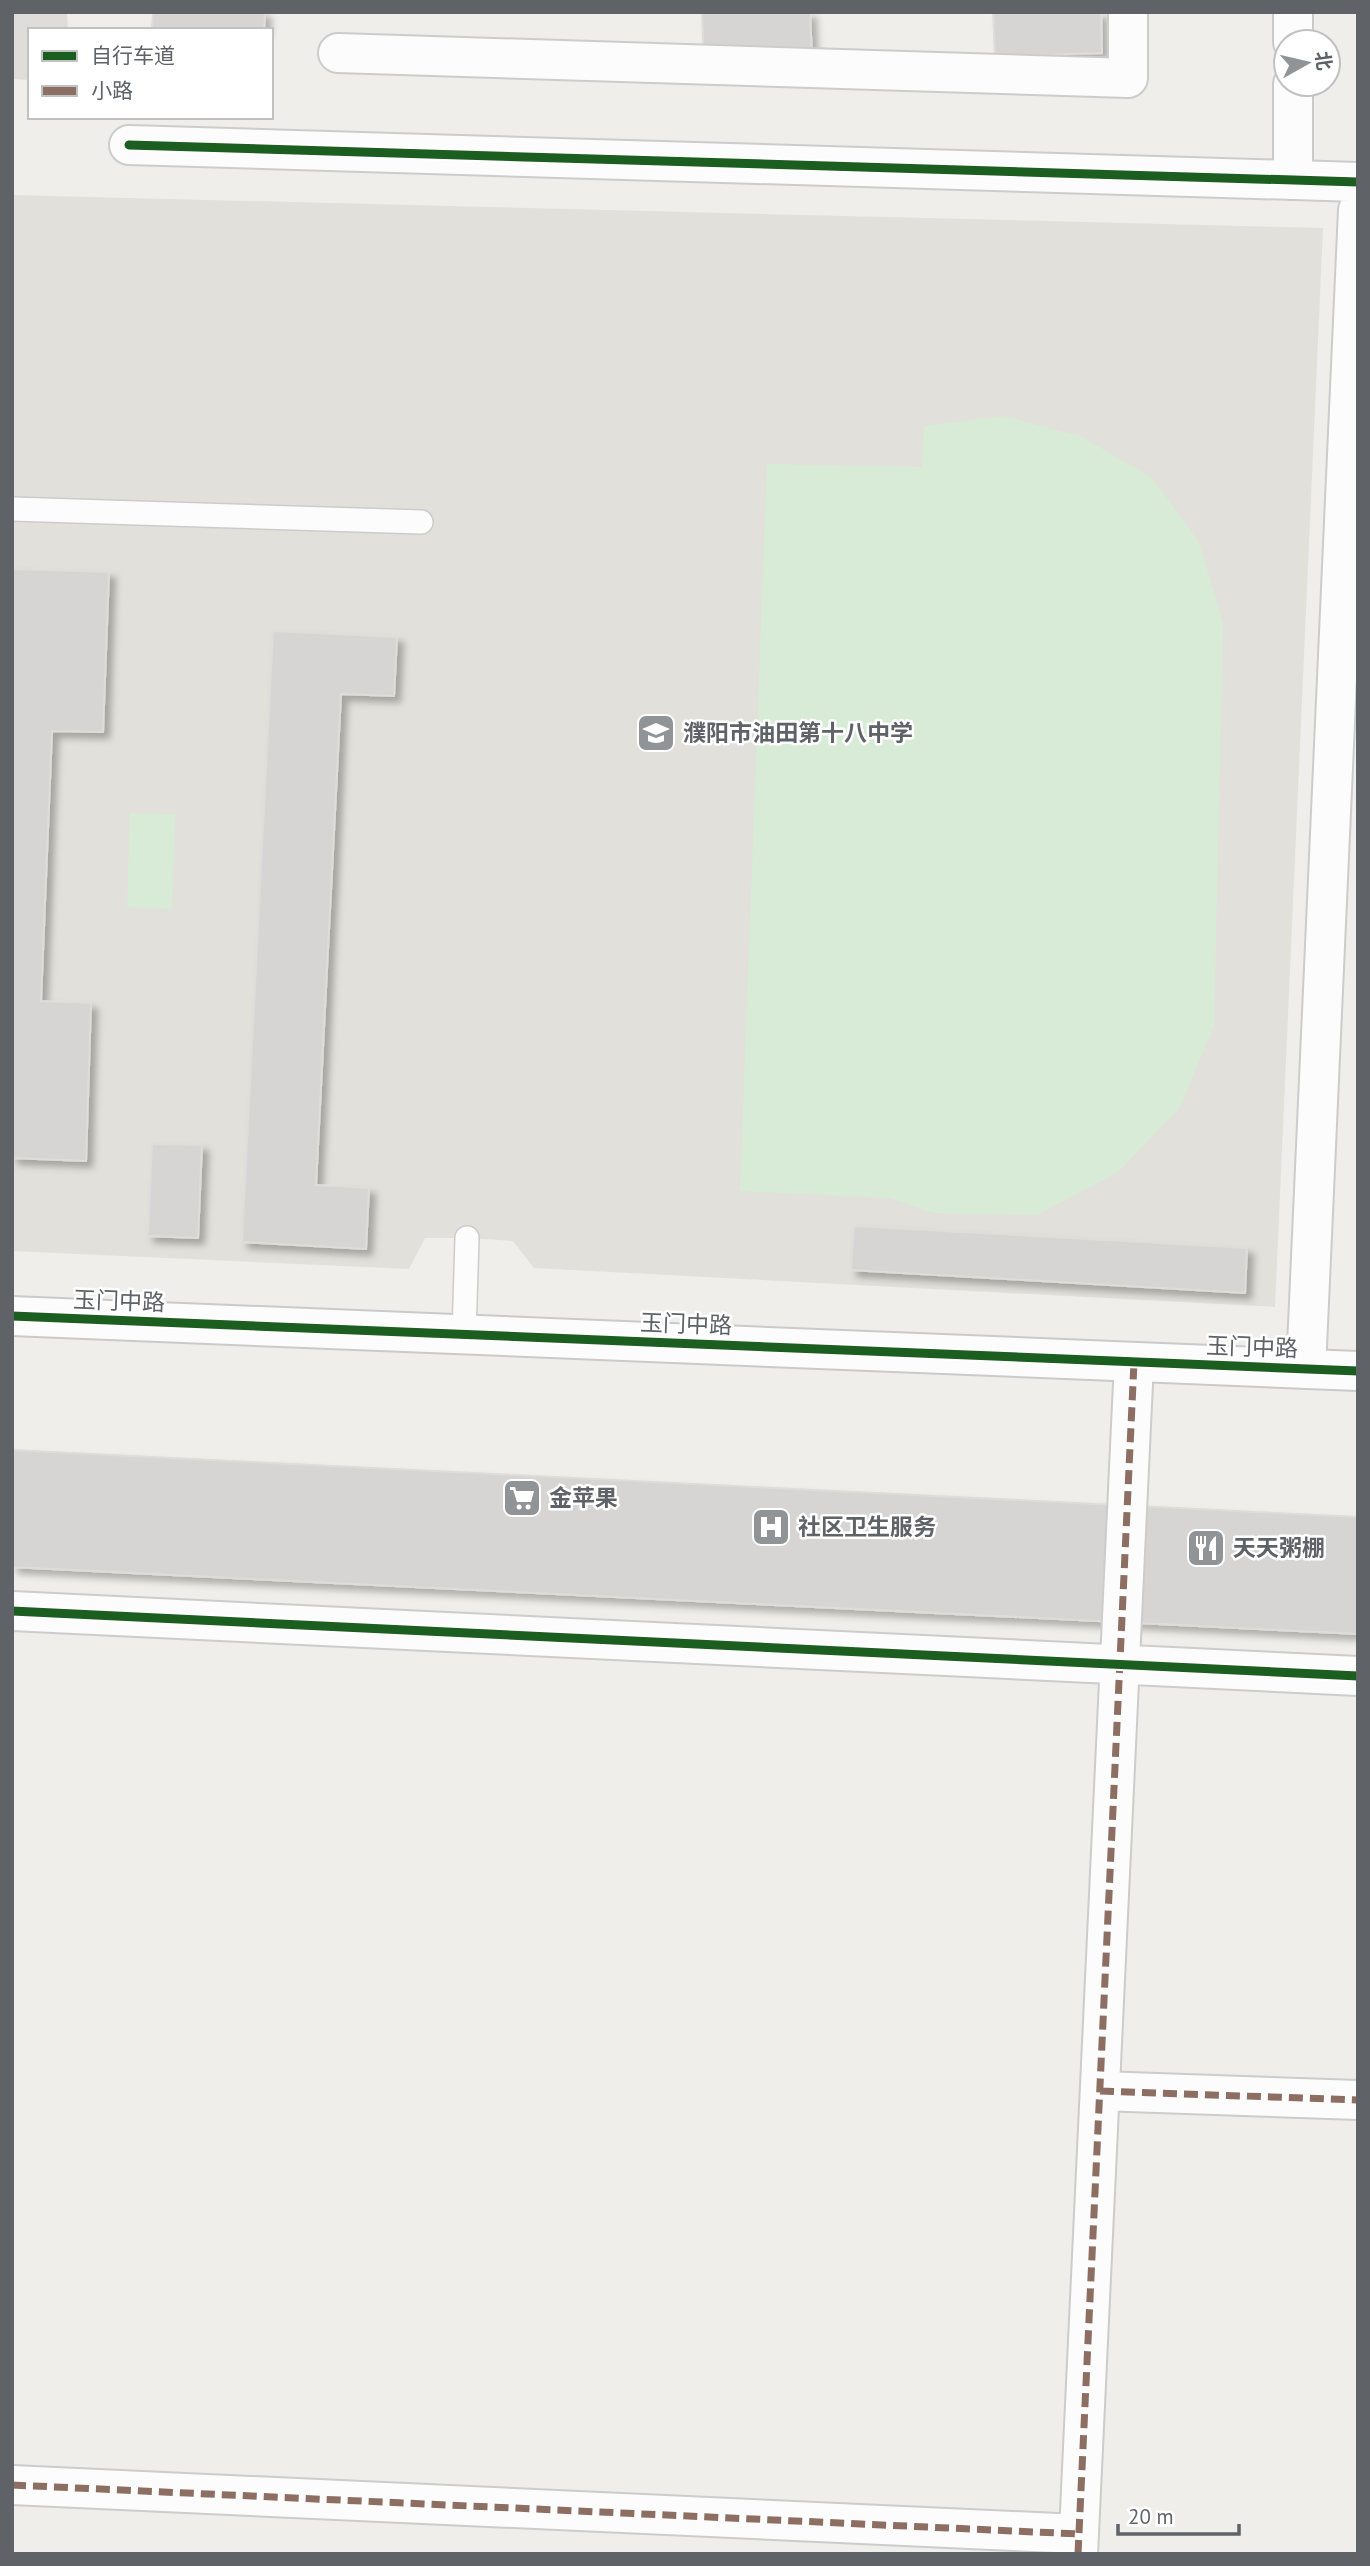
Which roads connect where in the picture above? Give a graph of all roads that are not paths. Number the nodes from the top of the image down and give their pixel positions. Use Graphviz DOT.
graph roads {
  1 [pos="1128,12"];
  2 [pos="338,53"];
  3 [pos="1293,98"];
  4 [pos="129,145"];
  5 [pos="1293,180"];
  6 [pos="1358,182"];
  7 [pos="1358,210"];
  8 [pos="12,509"];
  9 [pos="421,522"];
  10 [pos="467,1238"];
  11 [pos="12,1316"];
  12 [pos="464,1335"];
  13 [pos="1134,1362"];
  14 [pos="1306,1369"];
  15 [pos="1358,1371"];
  16 [pos="12,1611"];
  17 [pos="1120,1665"];
  18 [pos="1358,1676"];
  19 [pos="1100,2091"];
  20 [pos="1358,2100"];
  21 [pos="12,2485"];
  22 [pos="1079,2544"];
  1 -- 2 [label="street"];
  3 -- 5 [label="street"];
  4 -- 5 [label="street"];
  5 -- 6 [label="street"];
  7 -- 14 [label="street"];
  8 -- 9 [label="lane"];
  10 -- 12 [label="lane"];
  11 -- 12 [label="street, 玉门中路"];
  12 -- 13 [label="street, 玉门中路"];
  13 -- 14 [label="street, 玉门中路"];
  13 -- 17 [label="street"];
  14 -- 15 [label="street, 玉门中路"];
  16 -- 17 [label="street"];
  17 -- 18 [label="street"];
  17 -- 19 [label="street"];
  19 -- 20 [label="street"];
  19 -- 22 [label="street"];
  21 -- 22 [label="street"];
}
